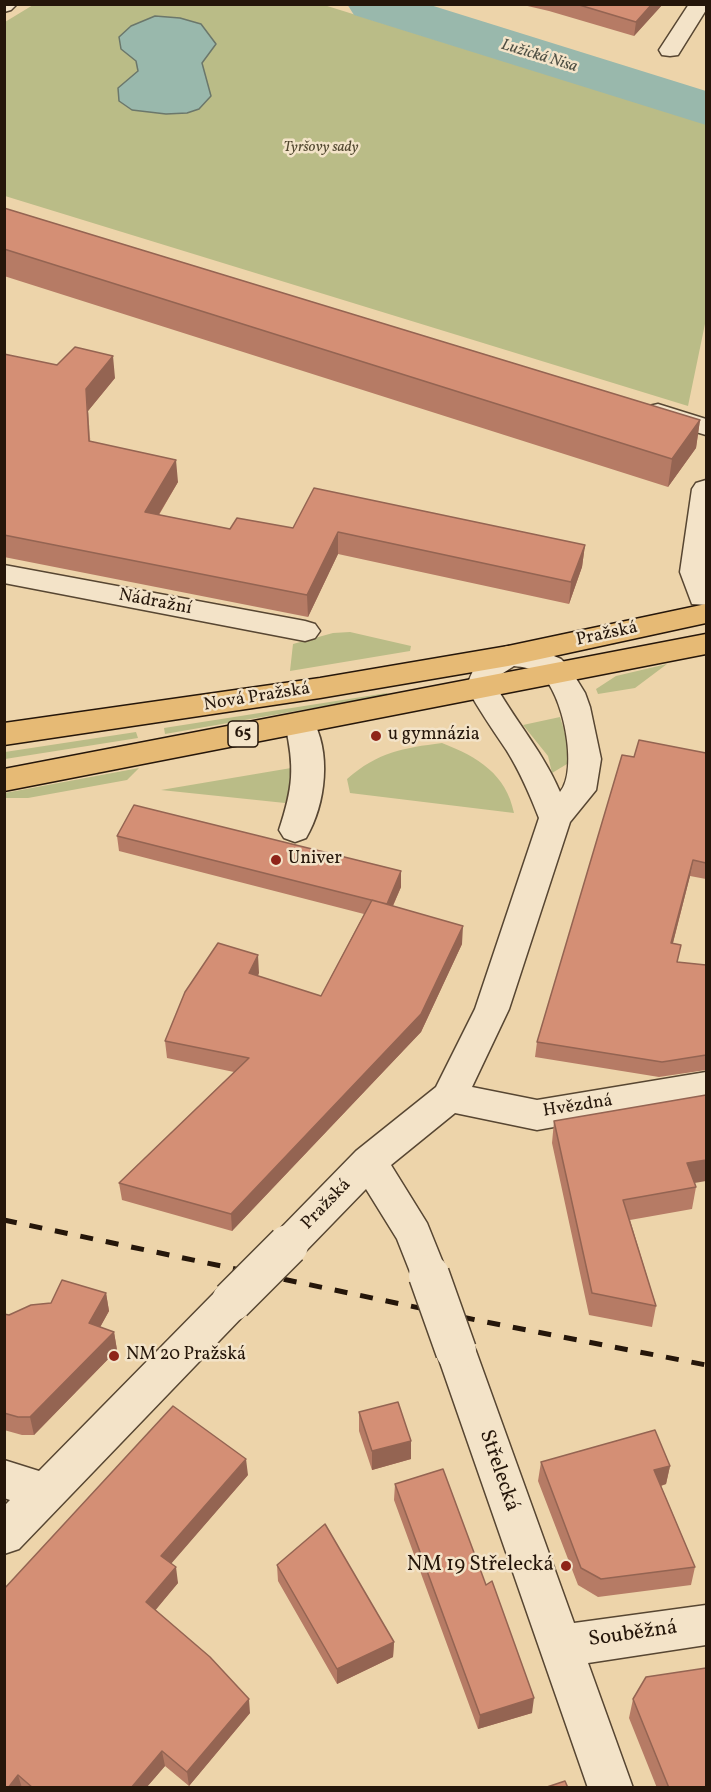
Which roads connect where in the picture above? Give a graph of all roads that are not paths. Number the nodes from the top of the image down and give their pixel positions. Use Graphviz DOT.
graph roads {
  1 [pos="700,4"];
  2 [pos="670,50"];
  3 [pos="635,405"];
  4 [pos="706,427"];
  5 [pos="706,489"];
  6 [pos="4,574"];
  7 [pos="704,606"];
  8 [pos="305,631"];
  9 [pos="706,644"];
  10 [pos="508,656"];
  11 [pos="558,674"];
  12 [pos="482,688"];
  13 [pos="300,724"];
  14 [pos="4,734"];
  15 [pos="4,780"];
  16 [pos="555,818"];
  17 [pos="295,830"];
  18 [pos="706,1086"];
  19 [pos="449,1097"];
  20 [pos="369,1162"];
  21 [pos="4,1479"];
  22 [pos="45,1492"];
  23 [pos="4,1535"];
  24 [pos="706,1625"];
  25 [pos="560,1646"];
  26 [pos="611,1788"];
  1 -- 2 [label="street"];
  3 -- 4 [label="street"];
  5 -- 7 [label="street"];
  6 -- 8 [label="street, Nádražní"];
  7 -- 10 [label="main road, Pražská / 65"];
  9 -- 11 [label="main road, Pražská / 65"];
  10 -- 11 [label="street"];
  10 -- 12 [label="street, Pražská"];
  10 -- 14 [label="main road, Nová Pražská / 65"];
  11 -- 12 [label="main road, Pražská / 65"];
  11 -- 16 [label="street, Pražská"];
  12 -- 13 [label="main road, Nová Pražská / 65"];
  12 -- 16 [label="street"];
  13 -- 15 [label="main road, Nová Pražská / 65"];
  13 -- 17 [label="street"];
  16 -- 19 [label="street, Pražská"];
  18 -- 19 [label="street, Hvězdná"];
  19 -- 20 [label="street, Pražská"];
  20 -- 22 [label="street, Pražská, bridge"];
  20 -- 25 [label="street, Střelecká, bridge"];
  21 -- 22 [label="street"];
  22 -- 23 [label="street, Pražská"];
  24 -- 25 [label="street, Souběžná"];
  25 -- 26 [label="street, Střelecká"];
}
